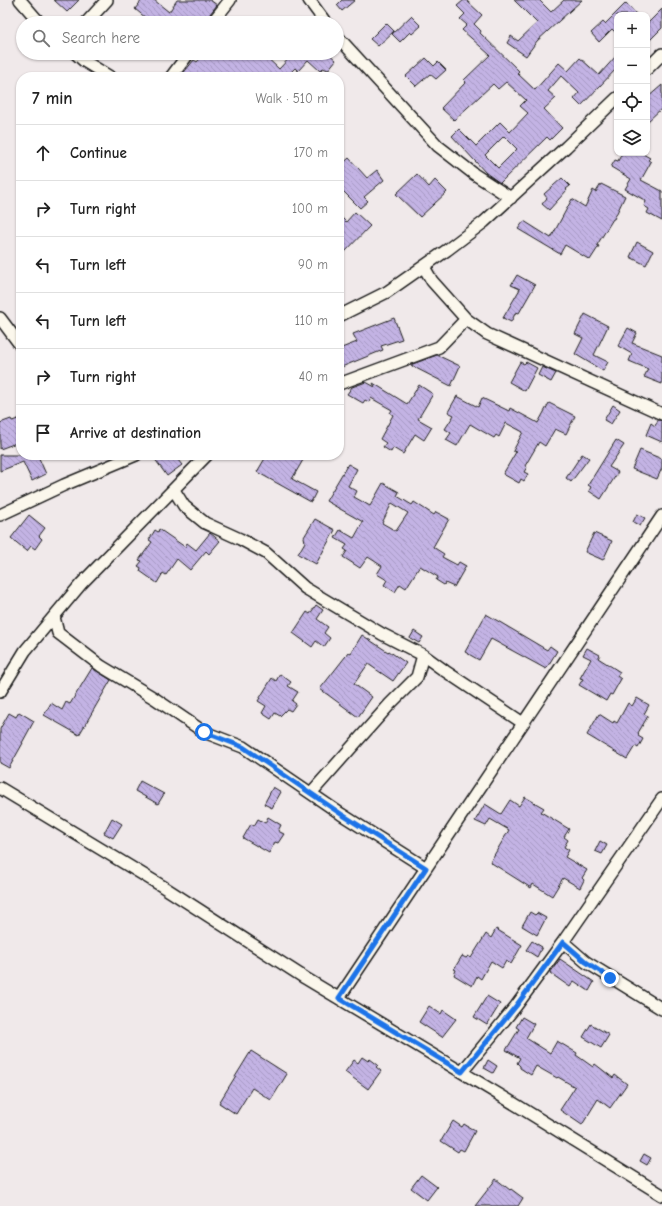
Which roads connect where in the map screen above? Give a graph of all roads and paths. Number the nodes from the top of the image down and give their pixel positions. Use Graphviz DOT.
graph roads {
  1 [pos="20,0"];
  2 [pos="107,0"];
  3 [pos="230,0"];
  4 [pos="309,0"];
  5 [pos="34,16"];
  6 [pos="92,16"];
  7 [pos="217,16"];
  8 [pos="321,16"];
  9 [pos="344,44"];
  10 [pos="662,54"];
  11 [pos="83,60"];
  12 [pos="184,60"];
  13 [pos="650,65"];
  14 [pos="102,72"];
  15 [pos="175,72"];
  16 [pos="614,101"];
  17 [pos="511,198"];
  18 [pos="424,267"];
  19 [pos="344,314"];
  20 [pos="0,318"];
  21 [pos="466,319"];
  22 [pos="16,339"];
  23 [pos="344,382"];
  24 [pos="662,414"];
  25 [pos="124,460"];
  26 [pos="202,460"];
  27 [pos="174,490"];
  28 [pos="0,515"];
  29 [pos="662,516"];
  30 [pos="54,617"];
  31 [pos="423,655"];
  32 [pos="0,692"];
  33 [pos="523,723"];
  34 [pos="0,788"];
  35 [pos="311,793"];
  36 [pos="662,799"];
  37 [pos="426,868"];
  38 [pos="563,942"];
  39 [pos="339,998"];
  40 [pos="662,1009"];
  41 [pos="462,1072"];
  42 [pos="662,1196"];
  1 -- 5 [label="street"];
  2 -- 6 [label="street"];
  3 -- 7 [label="street"];
  4 -- 8 [label="street"];
  9 -- 17 [label="street"];
  10 -- 13 [label="street"];
  11 -- 14 [label="street"];
  12 -- 15 [label="street"];
  16 -- 17 [label="street"];
  17 -- 18 [label="street"];
  18 -- 19 [label="street"];
  18 -- 21 [label="street"];
  20 -- 22 [label="street"];
  21 -- 23 [label="street"];
  21 -- 24 [label="street"];
  25 -- 28 [label="street"];
  26 -- 27 [label="street"];
  27 -- 30 [label="street"];
  27 -- 31 [label="street"];
  29 -- 33 [label="street"];
  30 -- 32 [label="street"];
  30 -- 35 [label="street"];
  31 -- 33 [label="street"];
  31 -- 35 [label="street"];
  33 -- 37 [label="street"];
  34 -- 39 [label="street"];
  35 -- 37 [label="street"];
  36 -- 38 [label="street"];
  37 -- 39 [label="street"];
  38 -- 40 [label="street"];
  38 -- 41 [label="street"];
  39 -- 41 [label="street"];
  41 -- 42 [label="street"];
}
